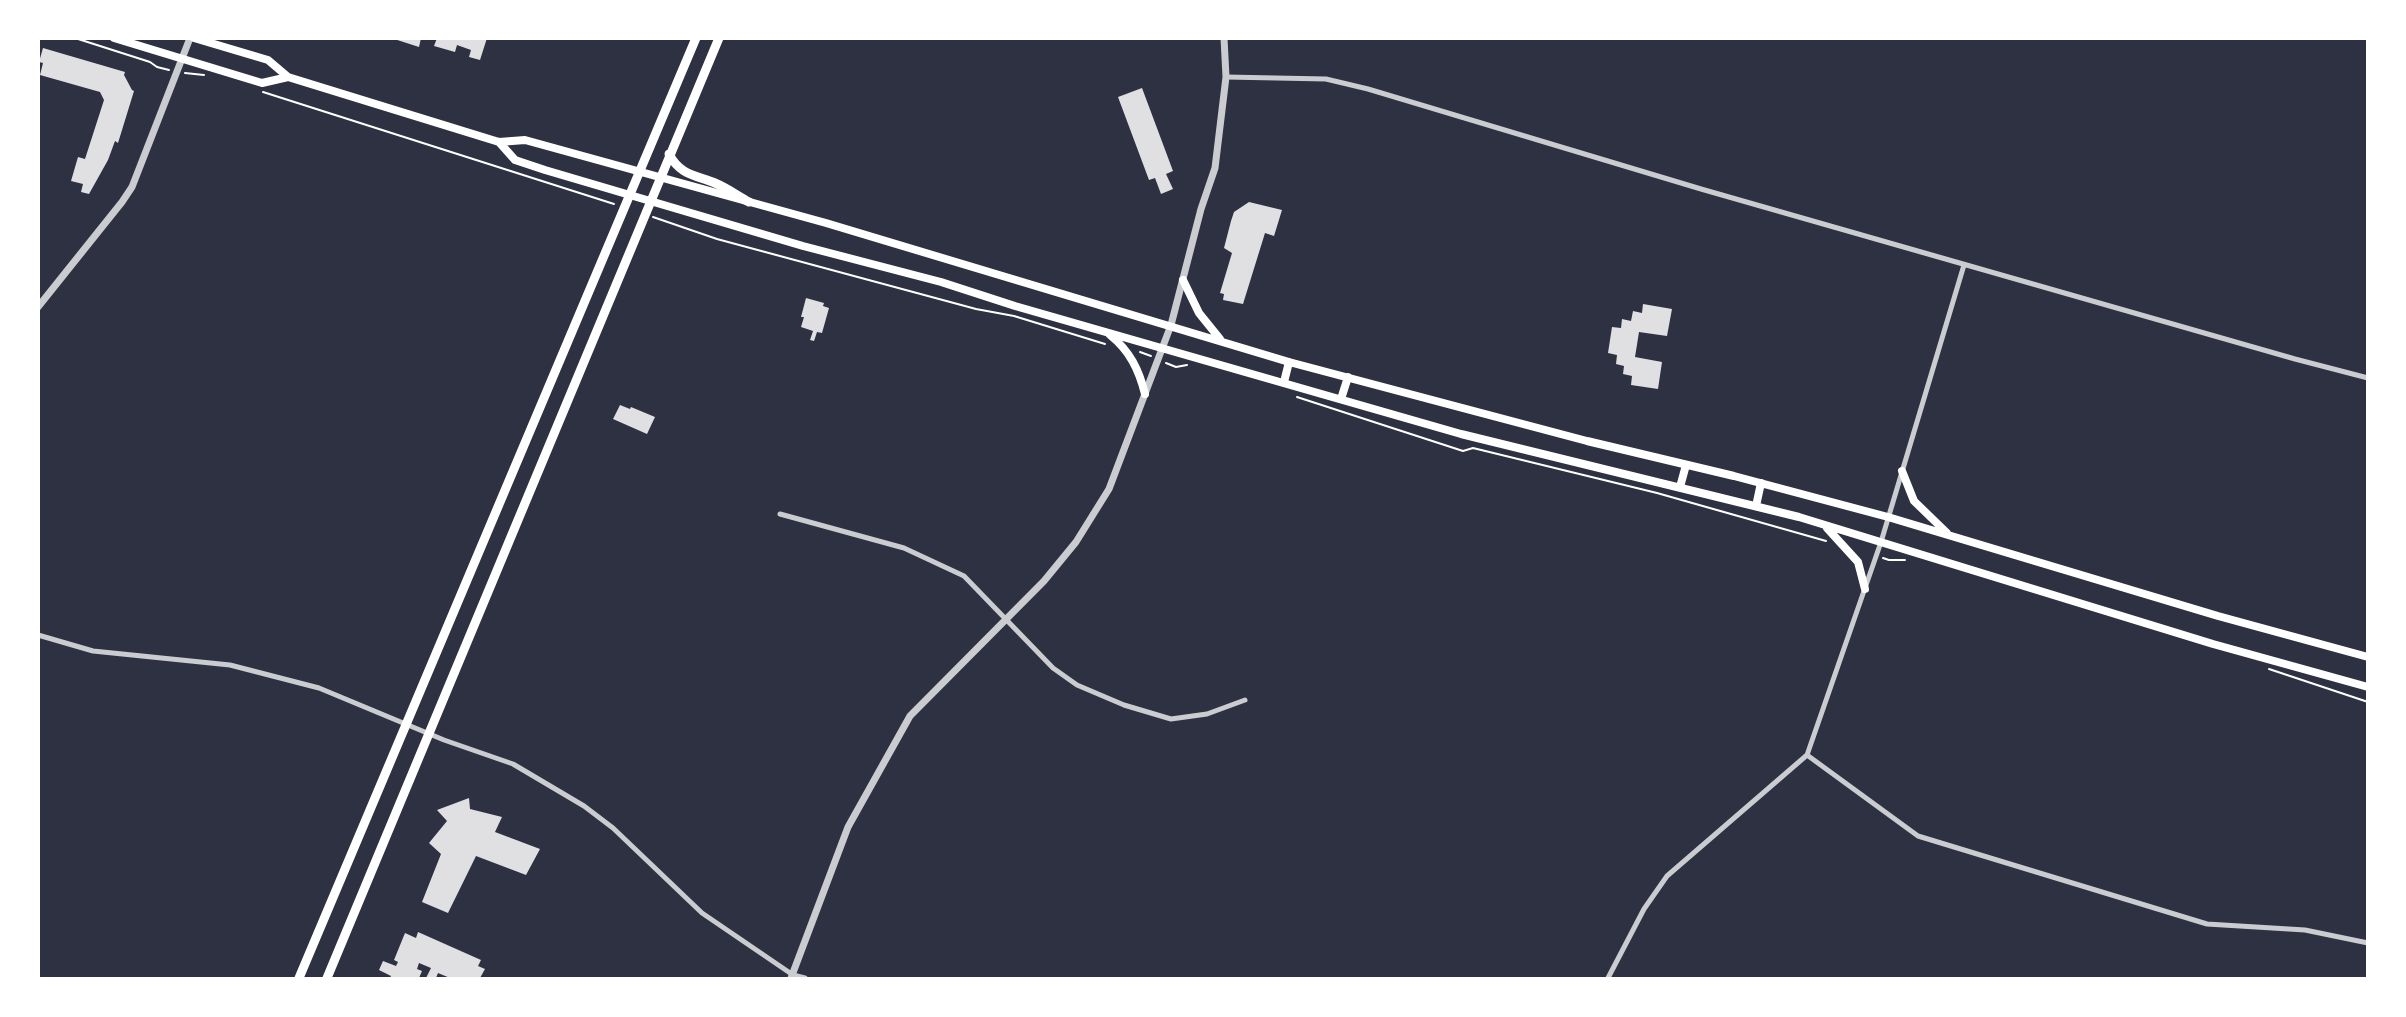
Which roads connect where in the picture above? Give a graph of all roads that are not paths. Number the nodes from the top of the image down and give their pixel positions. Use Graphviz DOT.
graph roads {
  1 [pos="114,38"];
  2 [pos="192,38"];
  3 [pos="696,38"];
  4 [pos="719,38"];
  5 [pos="1224,38"];
  6 [pos="182,59"];
  7 [pos="1226,76"];
  8 [pos="288,77"];
  9 [pos="499,142"];
  10 [pos="669,154"];
  11 [pos="639,173"];
  12 [pos="660,178"];
  13 [pos="630,196"];
  14 [pos="651,202"];
  15 [pos="749,202"];
  16 [pos="1964,265"];
  17 [pos="1183,280"];
  18 [pos="38,307"];
  19 [pos="1171,325"];
  20 [pos="1105,331"];
  21 [pos="1223,341"];
  22 [pos="1163,348"];
  23 [pos="1289,362"];
  24 [pos="1348,377"];
  25 [pos="2368,378"];
  26 [pos="1284,382"];
  27 [pos="1145,394"];
  28 [pos="1341,399"];
  29 [pos="1686,465"];
  30 [pos="1902,471"];
  31 [pos="1760,483"];
  32 [pos="1681,487"];
  33 [pos="1756,506"];
  34 [pos="780,513"];
  35 [pos="1888,517"];
  36 [pos="1825,526"];
  37 [pos="1949,535"];
  38 [pos="1881,542"];
  39 [pos="1865,589"];
  40 [pos="1006,620"];
  41 [pos="38,635"];
  42 [pos="2368,657"];
  43 [pos="2368,687"];
  44 [pos="1245,700"];
  45 [pos="407,724"];
  46 [pos="430,733"];
  47 [pos="1807,755"];
  48 [pos="2368,943"];
  49 [pos="792,977"];
  50 [pos="299,978"];
  51 [pos="327,978"];
  52 [pos="805,978"];
  53 [pos="1608,978"];
  1 -- 6 [label="main road"];
  2 -- 6 [label="street"];
  2 -- 8 [label="main road"];
  3 -- 11 [label="main road"];
  4 -- 10 [label="main road"];
  5 -- 7 [label="street"];
  6 -- 8 [label="main road"];
  6 -- 18 [label="street"];
  7 -- 16 [label="street"];
  7 -- 17 [label="street"];
  8 -- 9 [label="main road"];
  9 -- 11 [label="main road"];
  9 -- 13 [label="main road"];
  10 -- 12 [label="main road"];
  10 -- 15 [label="main road"];
  11 -- 12 [label="main road"];
  11 -- 13 [label="main road"];
  12 -- 14 [label="main road"];
  12 -- 15 [label="main road"];
  13 -- 14 [label="main road"];
  13 -- 45 [label="main road"];
  14 -- 20 [label="main road"];
  14 -- 46 [label="main road"];
  15 -- 19 [label="main road"];
  16 -- 25 [label="street"];
  16 -- 30 [label="street"];
  17 -- 19 [label="street"];
  17 -- 21 [label="main road"];
  19 -- 21 [label="main road"];
  19 -- 22 [label="street"];
  20 -- 22 [label="main road"];
  20 -- 27 [label="main road"];
  21 -- 23 [label="main road"];
  22 -- 26 [label="main road"];
  22 -- 27 [label="street"];
  23 -- 24 [label="main road"];
  23 -- 26 [label="main road"];
  24 -- 28 [label="main road"];
  24 -- 29 [label="main road"];
  26 -- 28 [label="main road"];
  27 -- 40 [label="street"];
  28 -- 32 [label="main road"];
  29 -- 31 [label="main road"];
  29 -- 32 [label="main road"];
  30 -- 35 [label="street"];
  30 -- 37 [label="main road"];
  31 -- 33 [label="main road"];
  31 -- 35 [label="main road"];
  32 -- 33 [label="main road"];
  33 -- 36 [label="main road"];
  34 -- 40 [label="street"];
  35 -- 37 [label="main road"];
  35 -- 38 [label="street"];
  36 -- 38 [label="main road"];
  36 -- 39 [label="main road"];
  37 -- 42 [label="main road"];
  38 -- 39 [label="street"];
  38 -- 43 [label="main road"];
  39 -- 47 [label="street"];
  40 -- 44 [label="street"];
  40 -- 49 [label="street"];
  41 -- 45 [label="street"];
  45 -- 46 [label="street"];
  45 -- 50 [label="main road"];
  46 -- 49 [label="street"];
  46 -- 51 [label="main road"];
  47 -- 48 [label="street"];
  47 -- 53 [label="street"];
  49 -- 52 [label="street"];
}
